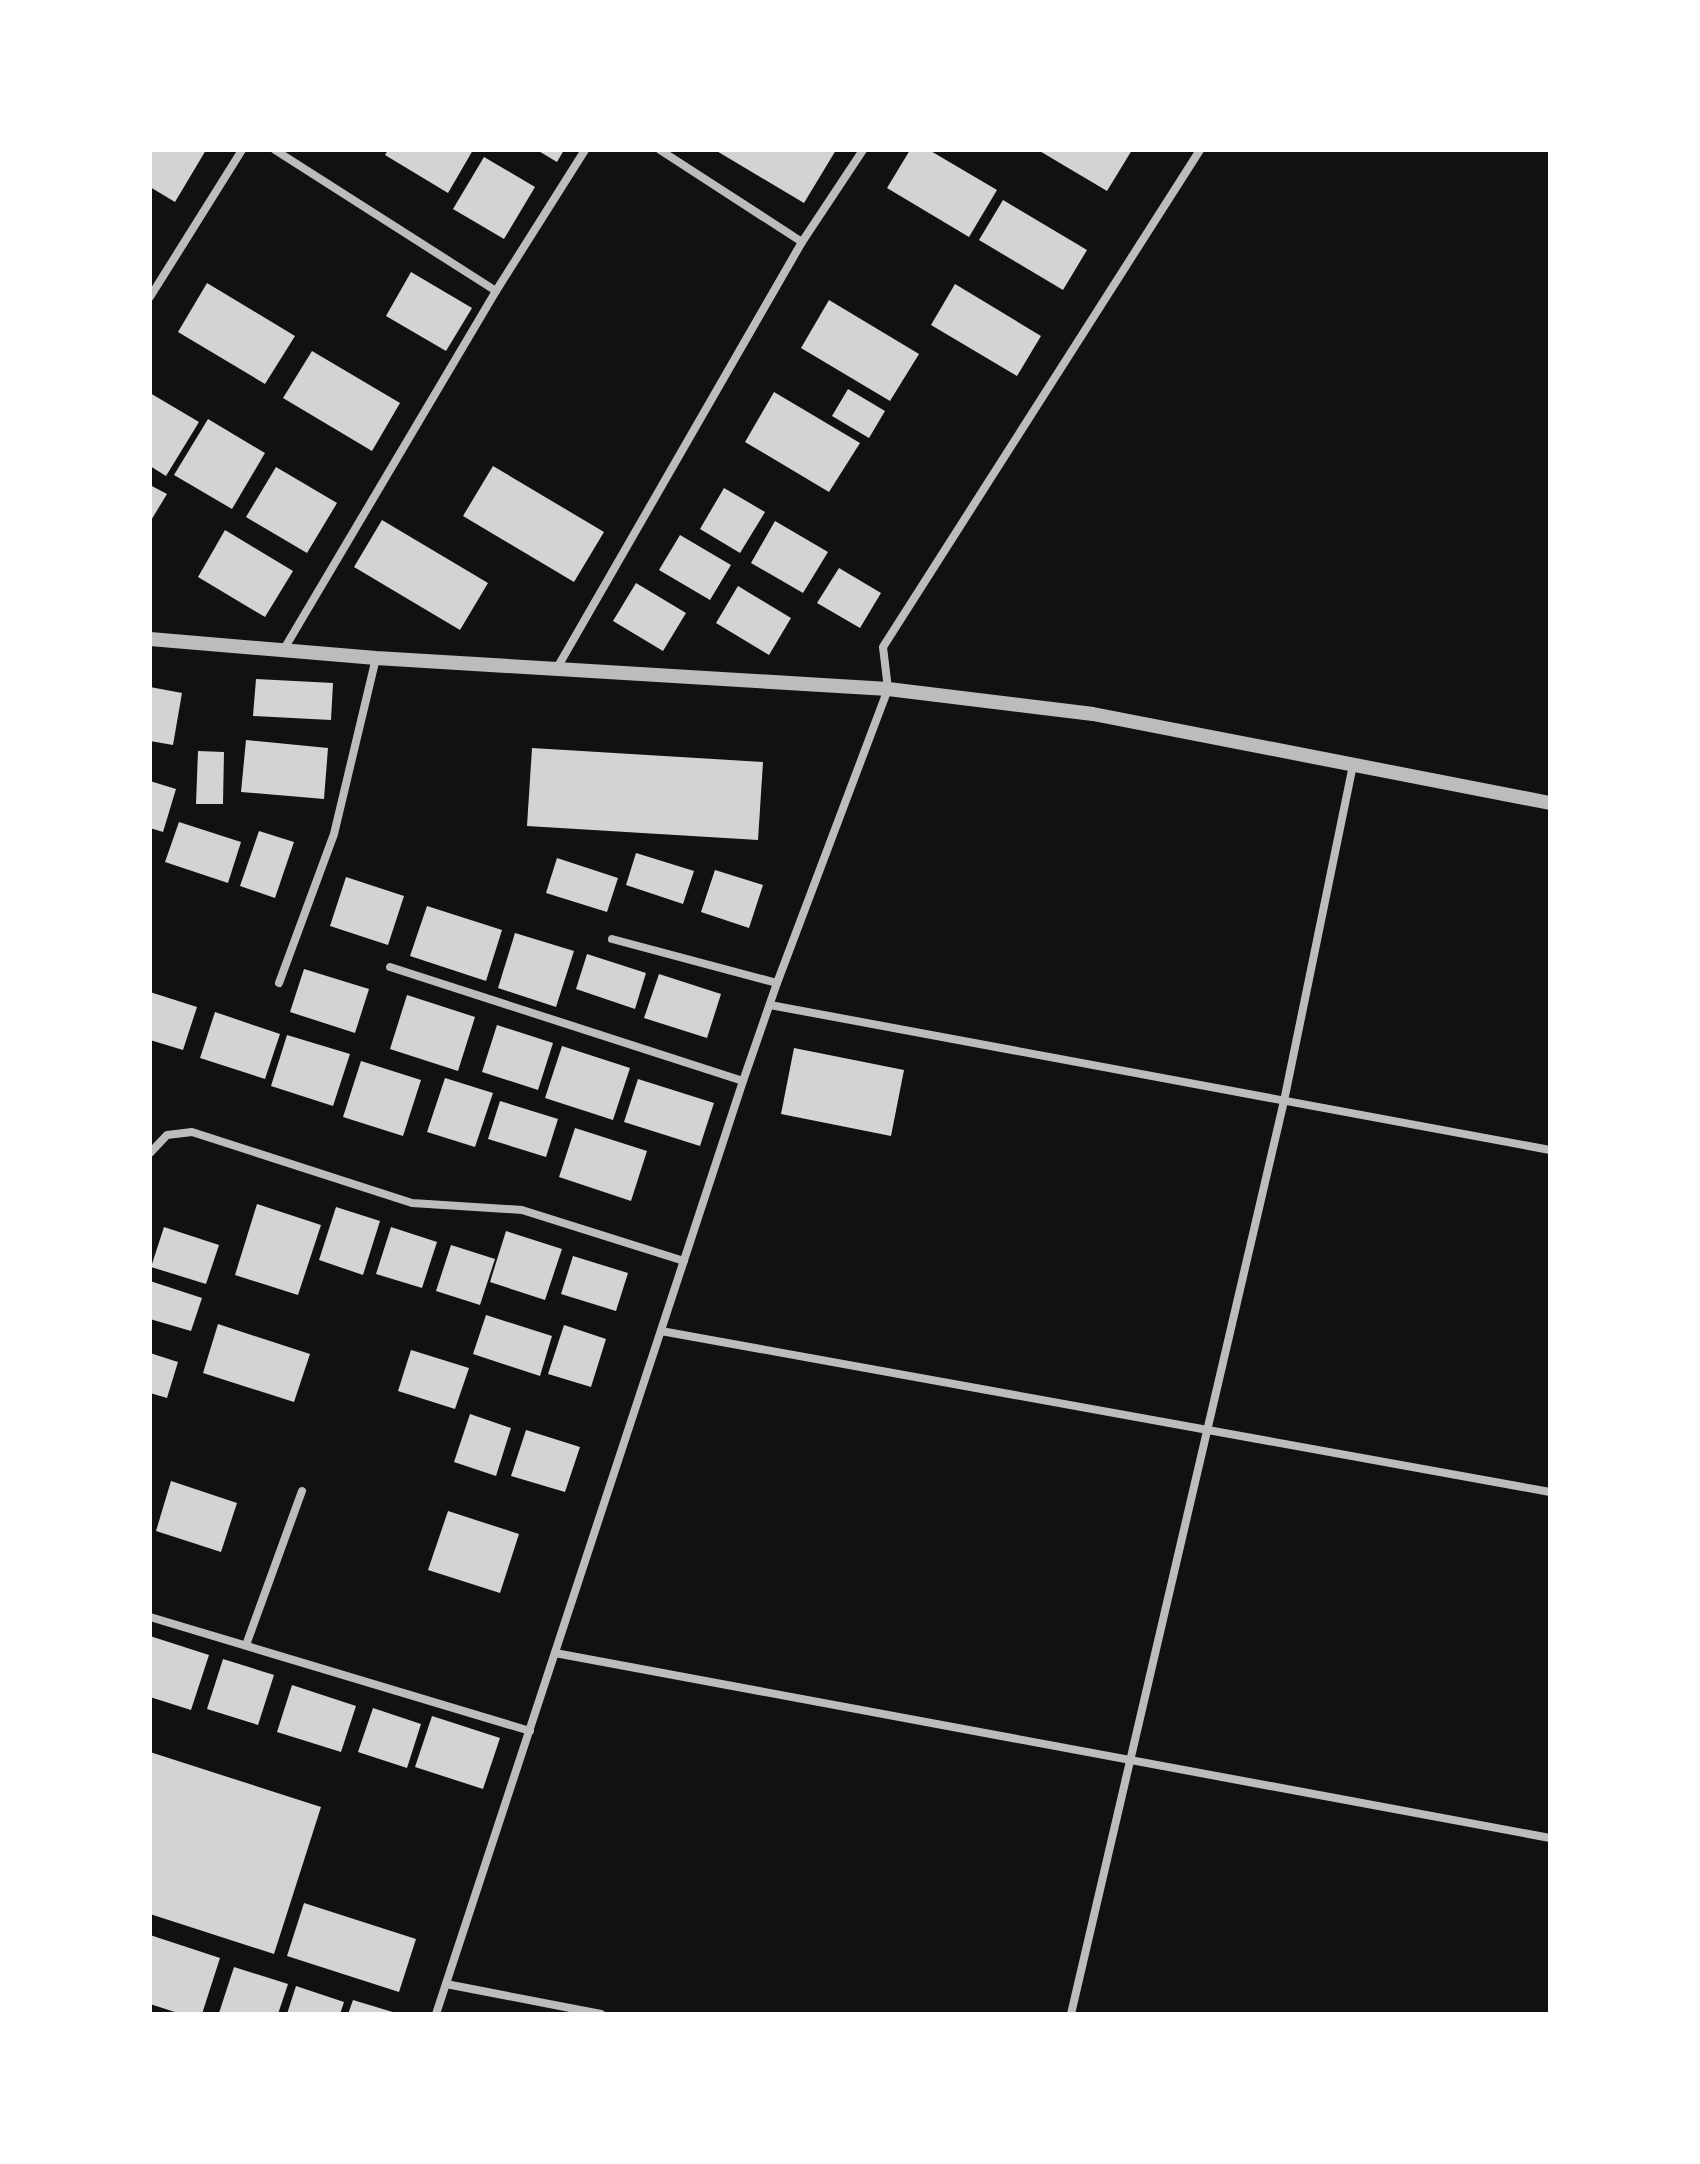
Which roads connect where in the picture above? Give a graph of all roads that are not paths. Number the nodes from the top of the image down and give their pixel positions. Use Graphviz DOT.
graph roads {
  1 [pos="242,150"];
  2 [pos="275,150"];
  3 [pos="585,150"];
  4 [pos="660,150"];
  5 [pos="863,150"];
  6 [pos="1200,150"];
  7 [pos="802,242"];
  8 [pos="496,291"];
  9 [pos="150,297"];
  10 [pos="150,639"];
  11 [pos="284,649"];
  12 [pos="376,658"];
  13 [pos="557,668"];
  14 [pos="888,689"];
  15 [pos="1353,765"];
  16 [pos="1550,803"];
  17 [pos="612,939"];
  18 [pos="390,967"];
  19 [pos="279,983"];
  20 [pos="777,983"];
  21 [pos="770,1005"];
  22 [pos="743,1081"];
  23 [pos="1284,1101"];
  24 [pos="1550,1150"];
  25 [pos="150,1153"];
  26 [pos="684,1261"];
  27 [pos="661,1331"];
  28 [pos="1207,1429"];
  29 [pos="302,1491"];
  30 [pos="1550,1492"];
  31 [pos="150,1617"];
  32 [pos="246,1645"];
  33 [pos="555,1653"];
  34 [pos="530,1731"];
  35 [pos="1131,1759"];
  36 [pos="1550,1838"];
  37 [pos="446,1984"];
  38 [pos="436,2014"];
  39 [pos="601,2014"];
  40 [pos="1071,2014"];
  1 -- 9 [label="street"];
  2 -- 8 [label="street"];
  3 -- 8 [label="street"];
  4 -- 7 [label="street"];
  5 -- 7 [label="street"];
  6 -- 14 [label="street"];
  7 -- 13 [label="street"];
  8 -- 11 [label="street"];
  10 -- 11 [label="street"];
  11 -- 12 [label="street"];
  12 -- 13 [label="street"];
  12 -- 19 [label="street"];
  13 -- 14 [label="street"];
  14 -- 15 [label="street"];
  14 -- 20 [label="street"];
  15 -- 16 [label="street"];
  15 -- 23 [label="street"];
  17 -- 20 [label="street"];
  18 -- 22 [label="street"];
  20 -- 21 [label="street"];
  21 -- 22 [label="street"];
  21 -- 23 [label="street"];
  22 -- 26 [label="street"];
  23 -- 24 [label="street"];
  23 -- 28 [label="street"];
  25 -- 26 [label="street"];
  26 -- 27 [label="street"];
  27 -- 28 [label="street"];
  27 -- 33 [label="street"];
  28 -- 30 [label="street"];
  28 -- 35 [label="street"];
  29 -- 32 [label="street"];
  31 -- 32 [label="street"];
  32 -- 34 [label="street"];
  33 -- 34 [label="street"];
  33 -- 35 [label="street"];
  34 -- 37 [label="street"];
  35 -- 36 [label="street"];
  35 -- 40 [label="street"];
  37 -- 38 [label="street"];
  37 -- 39 [label="street"];
}
